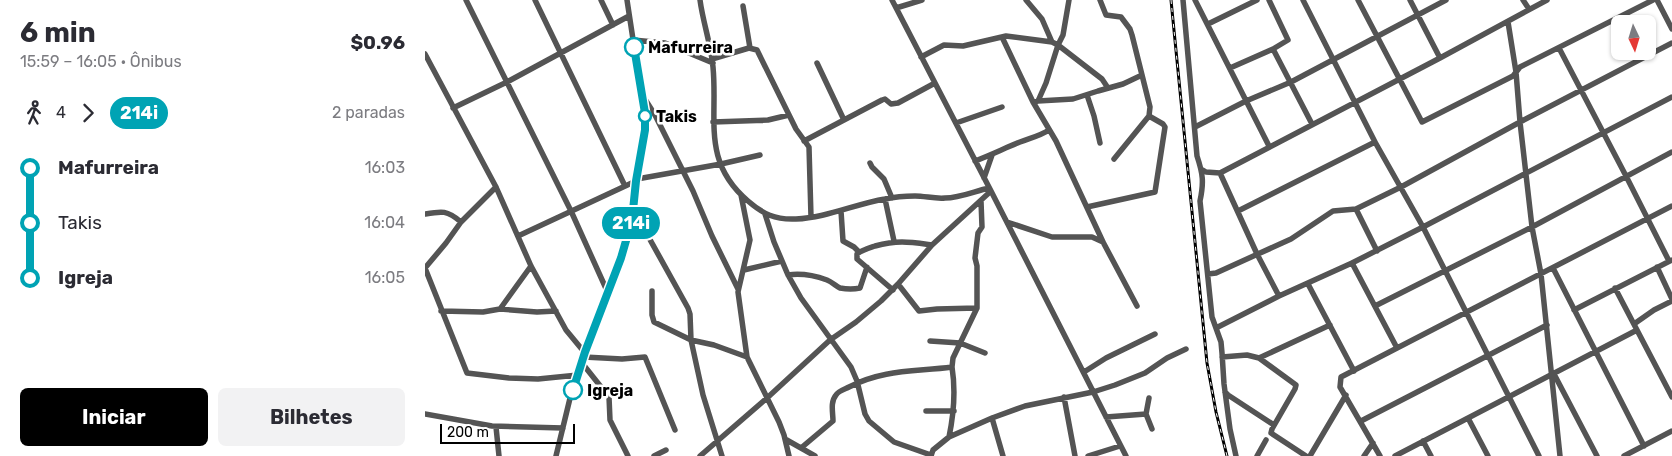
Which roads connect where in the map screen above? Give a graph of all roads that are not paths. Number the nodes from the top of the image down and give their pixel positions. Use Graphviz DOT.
graph roads {
  1 [pos="466,0"];
  2 [pos="535,0"];
  3 [pos="601,0"];
  4 [pos="627,0"];
  5 [pos="700,0"];
  6 [pos="892,0"];
  7 [pos="922,0"];
  8 [pos="1026,0"];
  9 [pos="1069,0"];
  10 [pos="1100,0"];
  11 [pos="1183,0"];
  12 [pos="1195,0"];
  13 [pos="1257,0"];
  14 [pos="1269,0"];
  15 [pos="1303,0"];
  16 [pos="1358,0"];
  17 [pos="1411,0"];
  18 [pos="1446,0"];
  19 [pos="1523,0"];
  20 [pos="1547,0"];
  21 [pos="1655,0"];
  22 [pos="743,6"];
  23 [pos="896,8"];
  24 [pos="1529,9"];
  25 [pos="1419,15"];
  26 [pos="629,16"];
  27 [pos="1508,22"];
  28 [pos="1208,24"];
  29 [pos="613,25"];
  30 [pos="1672,29"];
  31 [pos="1002,37"];
  32 [pos="1377,37"];
  33 [pos="633,40"];
  34 [pos="1052,42"];
  35 [pos="1672,43"];
  36 [pos="1058,45"];
  37 [pos="750,48"];
  38 [pos="1559,48"];
  39 [pos="1273,49"];
  40 [pos="561,52"];
  41 [pos="425,54"];
  42 [pos="921,57"];
  43 [pos="1440,58"];
  44 [pos="1334,59"];
  45 [pos="713,61"];
  46 [pos="427,62"];
  47 [pos="817,63"];
  48 [pos="1230,68"];
  49 [pos="1516,72"];
  50 [pos="1142,75"];
  51 [pos="1399,79"];
  52 [pos="507,82"];
  53 [pos="1291,82"];
  54 [pos="935,83"];
  55 [pos="1108,88"];
  56 [pos="1582,90"];
  57 [pos="642,94"];
  58 [pos="1087,95"];
  59 [pos="1672,97"];
  60 [pos="1246,101"];
  61 [pos="1035,102"];
  62 [pos="1355,102"];
  63 [pos="1002,107"];
  64 [pos="453,108"];
  65 [pos="789,115"];
  66 [pos="1149,116"];
  67 [pos="843,120"];
  68 [pos="713,122"];
  69 [pos="1520,122"];
  70 [pos="955,123"];
  71 [pos="1312,124"];
  72 [pos="1195,127"];
  73 [pos="1049,130"];
  74 [pos="1603,133"];
  75 [pos="805,141"];
  76 [pos="1099,142"];
  77 [pos="1375,142"];
  78 [pos="1269,146"];
  79 [pos="1672,152"];
  80 [pos="760,155"];
  81 [pos="993,155"];
  82 [pos="1115,160"];
  83 [pos="975,161"];
  84 [pos="870,162"];
  85 [pos="721,164"];
  86 [pos="1201,169"];
  87 [pos="682,170"];
  88 [pos="1219,173"];
  89 [pos="1526,174"];
  90 [pos="1626,176"];
  91 [pos="984,178"];
  92 [pos="636,180"];
  93 [pos="625,186"];
  94 [pos="496,187"];
  95 [pos="1401,187"];
  96 [pos="990,190"];
  97 [pos="741,195"];
  98 [pos="889,198"];
  99 [pos="981,201"];
  100 [pos="1672,206"];
  101 [pos="1087,207"];
  102 [pos="633,209"];
  103 [pos="1356,209"];
  104 [pos="571,211"];
  105 [pos="841,211"];
  106 [pos="1239,212"];
  107 [pos="425,214"];
  108 [pos="765,214"];
  109 [pos="811,217"];
  110 [pos="1647,219"];
  111 [pos="461,222"];
  112 [pos="1007,222"];
  113 [pos="1532,227"];
  114 [pos="1423,228"];
  115 [pos="518,236"];
  116 [pos="894,241"];
  117 [pos="1103,242"];
  118 [pos="932,245"];
  119 [pos="1377,251"];
  120 [pos="859,252"];
  121 [pos="1257,254"];
  122 [pos="1670,260"];
  123 [pos="782,261"];
  124 [pos="1352,263"];
  125 [pos="531,266"];
  126 [pos="1657,267"];
  127 [pos="425,268"];
  128 [pos="867,268"];
  129 [pos="1553,268"];
  130 [pos="744,270"];
  131 [pos="1445,270"];
  132 [pos="788,274"];
  133 [pos="1208,274"];
  134 [pos="1541,274"];
  135 [pos="898,284"];
  136 [pos="1308,284"];
  137 [pos="1615,288"];
  138 [pos="739,289"];
  139 [pos="893,290"];
  140 [pos="652,291"];
  141 [pos="608,293"];
  142 [pos="1279,296"];
  143 [pos="1672,300"];
  144 [pos="1137,306"];
  145 [pos="1375,306"];
  146 [pos="977,308"];
  147 [pos="500,309"];
  148 [pos="1573,310"];
  149 [pos="441,311"];
  150 [pos="556,311"];
  151 [pos="1466,311"];
  152 [pos="1330,325"];
  153 [pos="1547,326"];
  154 [pos="1636,327"];
  155 [pos="1216,328"];
  156 [pos="1155,334"];
  157 [pos="691,340"];
  158 [pos="830,340"];
  159 [pos="930,341"];
  160 [pos="960,343"];
  161 [pos="1397,348"];
  162 [pos="1186,349"];
  163 [pos="1595,351"];
  164 [pos="985,354"];
  165 [pos="1488,355"];
  166 [pos="1222,356"];
  167 [pos="583,357"];
  168 [pos="747,357"];
  169 [pos="1259,358"];
  170 [pos="951,367"];
  171 [pos="1354,371"];
  172 [pos="1084,372"];
  173 [pos="1553,374"];
  174 [pos="578,375"];
  175 [pos="857,383"];
  176 [pos="1093,392"];
  177 [pos="1225,392"];
  178 [pos="1346,395"];
  179 [pos="1064,397"];
  180 [pos="1509,397"];
  181 [pos="1672,397"];
  182 [pos="767,398"];
  183 [pos="1149,398"];
  184 [pos="926,411"];
  185 [pos="954,411"];
  186 [pos="425,414"];
  187 [pos="1146,414"];
  188 [pos="1105,416"];
  189 [pos="992,418"];
  190 [pos="1468,418"];
  191 [pos="1361,421"];
  192 [pos="1274,425"];
  193 [pos="496,427"];
  194 [pos="563,428"];
  195 [pos="1151,429"];
  196 [pos="675,430"];
  197 [pos="1672,431"];
  198 [pos="949,437"];
  199 [pos="785,439"];
  200 [pos="1266,440"];
  201 [pos="1423,441"];
  202 [pos="718,442"];
  203 [pos="1373,443"];
  204 [pos="1120,446"];
  205 [pos="1644,446"];
  206 [pos="801,448"];
  207 [pos="787,449"];
  208 [pos="666,450"];
  209 [pos="931,455"];
  210 [pos="499,456"];
  211 [pos="556,456"];
  212 [pos="628,456"];
  213 [pos="654,456"];
  214 [pos="701,456"];
  215 [pos="722,456"];
  216 [pos="783,456"];
  217 [pos="789,456"];
  218 [pos="815,456"];
  219 [pos="1003,456"];
  220 [pos="1075,456"];
  221 [pos="1088,456"];
  222 [pos="1126,456"];
  223 [pos="1236,456"];
  224 [pos="1257,456"];
  225 [pos="1308,456"];
  226 [pos="1364,456"];
  227 [pos="1380,456"];
  228 [pos="1395,456"];
  229 [pos="1431,456"];
  230 [pos="1487,456"];
  231 [pos="1539,456"];
  232 [pos="1560,456"];
  233 [pos="1597,456"];
  234 [pos="1624,456"];
  1 -- 52 [label="street"];
  2 -- 40 [label="street"];
  3 -- 29 [label="street"];
  4 -- 26 [label="street"];
  5 -- 45 [label="street"];
  6 -- 23 [label="street"];
  7 -- 23 [label="street"];
  8 -- 34 [label="street"];
  9 -- 36 [label="street"];
  10 -- 50 [label="street"];
  11 -- 72 [label="street"];
  12 -- 28 [label="street"];
  13 -- 28 [label="street"];
  14 -- 39 [label="street"];
  15 -- 44 [label="street"];
  16 -- 32 [label="street"];
  17 -- 25 [label="street"];
  18 -- 25 [label="street"];
  19 -- 24 [label="street"];
  20 -- 24 [label="street"];
  21 -- 30 [label="street"];
  21 -- 38 [label="street"];
  22 -- 37 [label="street"];
  23 -- 42 [label="street"];
  24 -- 27 [label="street"];
  25 -- 32 [label="street"];
  25 -- 43 [label="street"];
  26 -- 29 [label="street"];
  26 -- 33 [label="street"];
  27 -- 43 [label="street"];
  27 -- 49 [label="street"];
  28 -- 48 [label="street"];
  29 -- 40 [label="street"];
  31 -- 34 [label="street"];
  31 -- 42 [label="street"];
  31 -- 61 [label="street"];
  32 -- 44 [label="street"];
  32 -- 51 [label="street"];
  33 -- 45 [label="street"];
  33 -- 57 [label="street"];
  34 -- 36 [label="street"];
  35 -- 56 [label="street"];
  36 -- 55 [label="street"];
  36 -- 61 [label="street"];
  37 -- 45 [label="street"];
  37 -- 65 [label="street"];
  38 -- 49 [label="street"];
  38 -- 56 [label="street"];
  39 -- 48 [label="street"];
  39 -- 53 [label="street"];
  40 -- 52 [label="street"];
  40 -- 93 [label="street"];
  41 -- 46 [label="street"];
  42 -- 54 [label="street"];
  43 -- 51 [label="street"];
  44 -- 53 [label="street"];
  44 -- 62 [label="street"];
  45 -- 68 [label="street"];
  46 -- 64 [label="street"];
  47 -- 67 [label="street"];
  48 -- 60 [label="street"];
  49 -- 51 [label="street"];
  49 -- 69 [label="street"];
  50 -- 55 [label="street"];
  50 -- 66 [label="street"];
  51 -- 62 [label="street"];
  52 -- 64 [label="street"];
  52 -- 104 [label="street"];
  53 -- 60 [label="street"];
  53 -- 71 [label="street"];
  54 -- 67 [label="street"];
  54 -- 70 [label="street"];
  55 -- 58 [label="street"];
  56 -- 69 [label="street"];
  56 -- 74 [label="street"];
  57 -- 87 [label="street"];
  57 -- 92 [label="street"];
  58 -- 61 [label="street"];
  58 -- 76 [label="street"];
  59 -- 74 [label="street"];
  60 -- 72 [label="street"];
  60 -- 78 [label="street"];
  61 -- 73 [label="street"];
  62 -- 71 [label="street"];
  62 -- 77 [label="street"];
  63 -- 70 [label="street"];
  64 -- 94 [label="street"];
  65 -- 68 [label="street"];
  65 -- 75 [label="street"];
  66 -- 82 [label="street"];
  66 -- 101 [label="street"];
  67 -- 75 [label="street"];
  68 -- 85 [label="street"];
  69 -- 89 [label="street"];
  69 -- 95 [label="street"];
  70 -- 83 [label="street"];
  71 -- 78 [label="street"];
  72 -- 86 [label="street"];
  73 -- 81 [label="street"];
  73 -- 101 [label="street"];
  74 -- 89 [label="street"];
  74 -- 90 [label="street"];
  75 -- 109 [label="street"];
  77 -- 95 [label="street"];
  77 -- 106 [label="street"];
  78 -- 88 [label="street"];
  79 -- 90 [label="street"];
  80 -- 85 [label="street"];
  81 -- 83 [label="street"];
  81 -- 91 [label="street"];
  83 -- 91 [label="street"];
  84 -- 98 [label="street"];
  85 -- 87 [label="street"];
  85 -- 97 [label="street"];
  86 -- 88 [label="street"];
  86 -- 133 [label="street"];
  87 -- 92 [label="street"];
  87 -- 138 [label="street"];
  88 -- 106 [label="street"];
  89 -- 113 [label="street"];
  89 -- 114 [label="street"];
  90 -- 110 [label="street"];
  90 -- 113 [label="street"];
  91 -- 96 [label="street"];
  92 -- 93 [label="street"];
  92 -- 102 [label="street"];
  93 -- 104 [label="street"];
  94 -- 111 [label="street"];
  94 -- 115 [label="street"];
  95 -- 103 [label="street"];
  95 -- 114 [label="street"];
  96 -- 98 [label="street"];
  96 -- 99 [label="street"];
  96 -- 112 [label="street"];
  97 -- 108 [label="street"];
  97 -- 130 [label="street"];
  98 -- 105 [label="street"];
  98 -- 116 [label="street"];
  99 -- 118 [label="street"];
  99 -- 146 [label="street"];
  100 -- 110 [label="street"];
  101 -- 117 [label="street"];
  102 -- 141 [label="street"];
  102 -- 157 [label="street"];
  103 -- 119 [label="street"];
  103 -- 121 [label="street"];
  104 -- 115 [label="street"];
  104 -- 141 [label="street"];
  105 -- 109 [label="street"];
  105 -- 120 [label="street"];
  106 -- 121 [label="street"];
  107 -- 111 [label="street"];
  108 -- 109 [label="street"];
  108 -- 123 [label="street"];
  110 -- 122 [label="street"];
  110 -- 129 [label="street"];
  111 -- 127 [label="street"];
  112 -- 117 [label="street"];
  112 -- 172 [label="street"];
  113 -- 131 [label="street"];
  113 -- 134 [label="street"];
  114 -- 119 [label="street"];
  114 -- 131 [label="street"];
  115 -- 125 [label="street"];
  116 -- 118 [label="street"];
  116 -- 120 [label="street"];
  117 -- 144 [label="street"];
  118 -- 135 [label="street"];
  119 -- 124 [label="street"];
  120 -- 128 [label="street"];
  121 -- 133 [label="street"];
  121 -- 142 [label="street"];
  122 -- 126 [label="street"];
  123 -- 130 [label="street"];
  123 -- 132 [label="street"];
  124 -- 136 [label="street"];
  124 -- 145 [label="street"];
  125 -- 147 [label="street"];
  125 -- 150 [label="street"];
  126 -- 137 [label="street"];
  126 -- 143 [label="street"];
  127 -- 149 [label="street"];
  128 -- 132 [label="street"];
  128 -- 139 [label="street"];
  129 -- 134 [label="street"];
  129 -- 148 [label="street"];
  130 -- 138 [label="street"];
  131 -- 145 [label="street"];
  131 -- 151 [label="street"];
  132 -- 158 [label="street"];
  133 -- 155 [label="street"];
  134 -- 151 [label="street"];
  134 -- 153 [label="street"];
  135 -- 139 [label="street"];
  135 -- 146 [label="street"];
  136 -- 142 [label="street"];
  136 -- 152 [label="street"];
  137 -- 148 [label="street"];
  137 -- 154 [label="street"];
  138 -- 168 [label="street"];
  139 -- 158 [label="street"];
  140 -- 157 [label="street"];
  141 -- 167 [label="street"];
  142 -- 155 [label="street"];
  143 -- 154 [label="street"];
  145 -- 161 [label="street"];
  146 -- 160 [label="street"];
  147 -- 149 [label="street"];
  147 -- 150 [label="street"];
  148 -- 163 [label="street"];
  149 -- 174 [label="street"];
  150 -- 167 [label="street"];
  151 -- 161 [label="street"];
  151 -- 165 [label="street"];
  152 -- 169 [label="street"];
  152 -- 171 [label="street"];
  153 -- 165 [label="street"];
  153 -- 173 [label="street"];
  154 -- 163 [label="street"];
  154 -- 181 [label="street"];
  155 -- 166 [label="street"];
  156 -- 172 [label="street"];
  157 -- 168 [label="street"];
  157 -- 202 [label="street"];
  158 -- 175 [label="street"];
  158 -- 182 [label="street"];
  159 -- 160 [label="street"];
  160 -- 164 [label="street"];
  160 -- 170 [label="street"];
  161 -- 171 [label="street"];
  162 -- 176 [label="street"];
  163 -- 173 [label="street"];
  163 -- 205 [label="street"];
  165 -- 180 [label="street"];
  165 -- 191 [label="street"];
  166 -- 169 [label="street"];
  166 -- 177 [label="street"];
  167 -- 174 [label="street"];
  167 -- 196 [label="street"];
  167 -- 212 [label="street"];
  168 -- 182 [label="street"];
  169 -- 192 [label="street"];
  170 -- 175 [label="street"];
  170 -- 185 [label="street"];
  171 -- 178 [label="street"];
  172 -- 176 [label="street"];
  173 -- 180 [label="street"];
  173 -- 232 [label="street"];
  173 -- 233 [label="street"];
  174 -- 194 [label="street"];
  175 -- 206 [label="street"];
  175 -- 209 [label="street"];
  176 -- 179 [label="street"];
  176 -- 188 [label="street"];
  177 -- 192 [label="street"];
  177 -- 223 [label="street"];
  178 -- 191 [label="street"];
  178 -- 225 [label="street"];
  179 -- 189 [label="street"];
  179 -- 220 [label="street"];
  180 -- 190 [label="street"];
  180 -- 231 [label="street"];
  182 -- 199 [label="street"];
  182 -- 202 [label="street"];
  183 -- 187 [label="street"];
  184 -- 185 [label="street"];
  185 -- 198 [label="street"];
  186 -- 193 [label="street"];
  187 -- 188 [label="street"];
  187 -- 195 [label="street"];
  188 -- 204 [label="street"];
  189 -- 198 [label="street"];
  189 -- 219 [label="street"];
  190 -- 201 [label="street"];
  190 -- 230 [label="street"];
  191 -- 203 [label="street"];
  192 -- 225 [label="street"];
  193 -- 194 [label="street"];
  193 -- 210 [label="street"];
  194 -- 211 [label="street"];
  197 -- 205 [label="street"];
  198 -- 209 [label="street"];
  199 -- 206 [label="street"];
  199 -- 207 [label="street"];
  200 -- 224 [label="street"];
  201 -- 228 [label="street"];
  201 -- 229 [label="street"];
  202 -- 214 [label="street"];
  202 -- 215 [label="street"];
  203 -- 226 [label="street"];
  203 -- 227 [label="street"];
  204 -- 221 [label="street"];
  204 -- 222 [label="street"];
  205 -- 234 [label="street"];
  206 -- 218 [label="street"];
  207 -- 216 [label="street"];
  207 -- 217 [label="street"];
  208 -- 213 [label="street"];
}
